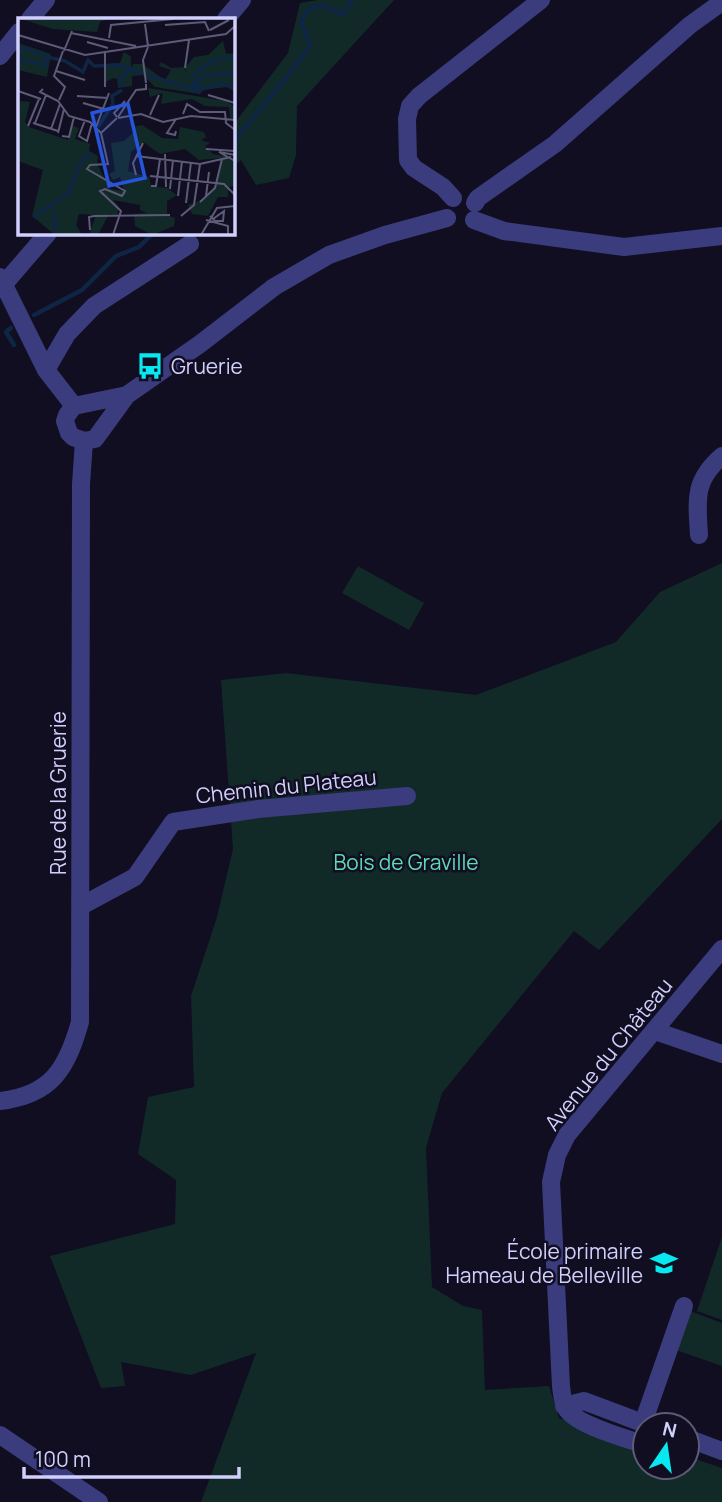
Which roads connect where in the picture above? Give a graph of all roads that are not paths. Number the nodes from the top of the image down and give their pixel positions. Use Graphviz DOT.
graph roads {
  1 [pos="46,0"];
  2 [pos="242,0"];
  3 [pos="541,0"];
  4 [pos="722,2"];
  5 [pos="31,18"];
  6 [pos="227,18"];
  7 [pos="18,33"];
  8 [pos="0,56"];
  9 [pos="453,198"];
  10 [pos="474,212"];
  11 [pos="447,218"];
  12 [pos="47,234"];
  13 [pos="722,236"];
  14 [pos="190,244"];
  15 [pos="2,281"];
  16 [pos="46,370"];
  17 [pos="127,396"];
  18 [pos="81,404"];
  19 [pos="102,430"];
  20 [pos="84,441"];
  21 [pos="722,456"];
  22 [pos="699,535"];
  23 [pos="407,796"];
  24 [pos="80,906"];
  25 [pos="722,949"];
  26 [pos="655,1031"];
  27 [pos="722,1054"];
  28 [pos="0,1101"];
  29 [pos="684,1306"];
  30 [pos="564,1406"];
  31 [pos="650,1411"];
  32 [pos="631,1418"];
  33 [pos="0,1435"];
  34 [pos="631,1440"];
  35 [pos="701,1443"];
  36 [pos="722,1451"];
  37 [pos="99,1502"];
  1 -- 5 [label="street"];
  2 -- 6 [label="street"];
  3 -- 9 [label="street"];
  4 -- 10 [label="street"];
  7 -- 8 [label="street"];
  9 -- 10 [label="street"];
  9 -- 11 [label="street"];
  10 -- 11 [label="street"];
  10 -- 13 [label="street"];
  11 -- 17 [label="street"];
  12 -- 15 [label="street"];
  14 -- 16 [label="street"];
  15 -- 16 [label="street"];
  16 -- 18 [label="street"];
  17 -- 18 [label="street"];
  17 -- 19 [label="street"];
  18 -- 19 [label="street"];
  18 -- 20 [label="street"];
  19 -- 20 [label="street"];
  20 -- 24 [label="street, Rue de la Gruerie"];
  21 -- 22 [label="street"];
  23 -- 24 [label="street, Chemin du Plateau"];
  24 -- 28 [label="street, Rue de la Gruerie"];
  25 -- 26 [label="street, Avenue du Château"];
  26 -- 27 [label="street"];
  26 -- 30 [label="street, Avenue du Château"];
  29 -- 31 [label="street"];
  30 -- 32 [label="street"];
  30 -- 34 [label="street"];
  33 -- 37 [label="street"];
  35 -- 36 [label="street"];
}
